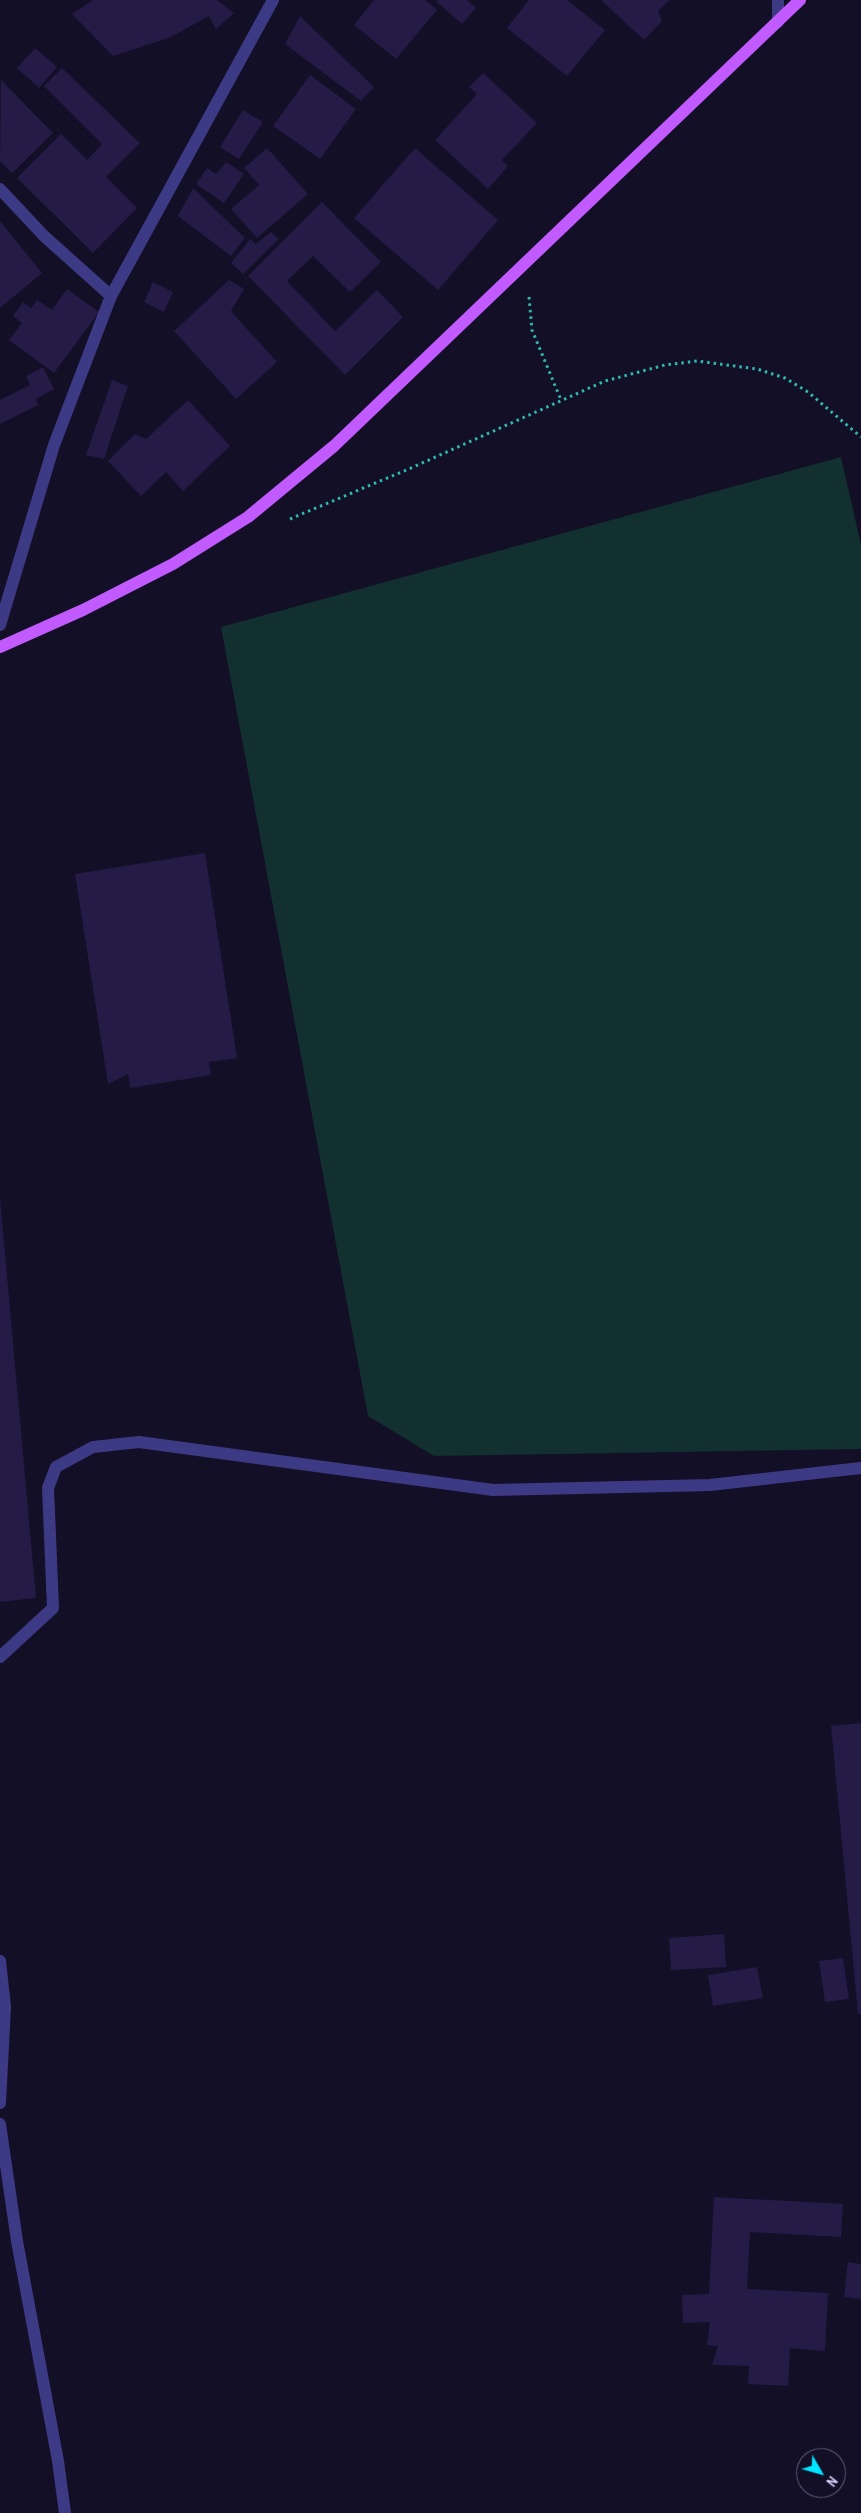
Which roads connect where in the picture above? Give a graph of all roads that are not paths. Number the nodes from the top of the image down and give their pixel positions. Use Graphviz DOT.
graph roads {
  1 [pos="273,0"];
  2 [pos="778,0"];
  3 [pos="800,0"];
  4 [pos="778,22"];
  5 [pos="0,189"];
  6 [pos="110,296"];
  7 [pos="0,624"];
  8 [pos="0,647"];
  9 [pos="861,1468"];
  10 [pos="0,1656"];
  11 [pos="0,1961"];
  12 [pos="0,2103"];
  13 [pos="0,2124"];
  14 [pos="65,2513"];
  1 -- 6 [label="street"];
  2 -- 4 [label="street"];
  3 -- 4 [label="main road"];
  4 -- 8 [label="main road"];
  5 -- 6 [label="street"];
  6 -- 7 [label="street"];
  9 -- 10 [label="street"];
  11 -- 12 [label="street"];
  13 -- 14 [label="street"];
}
